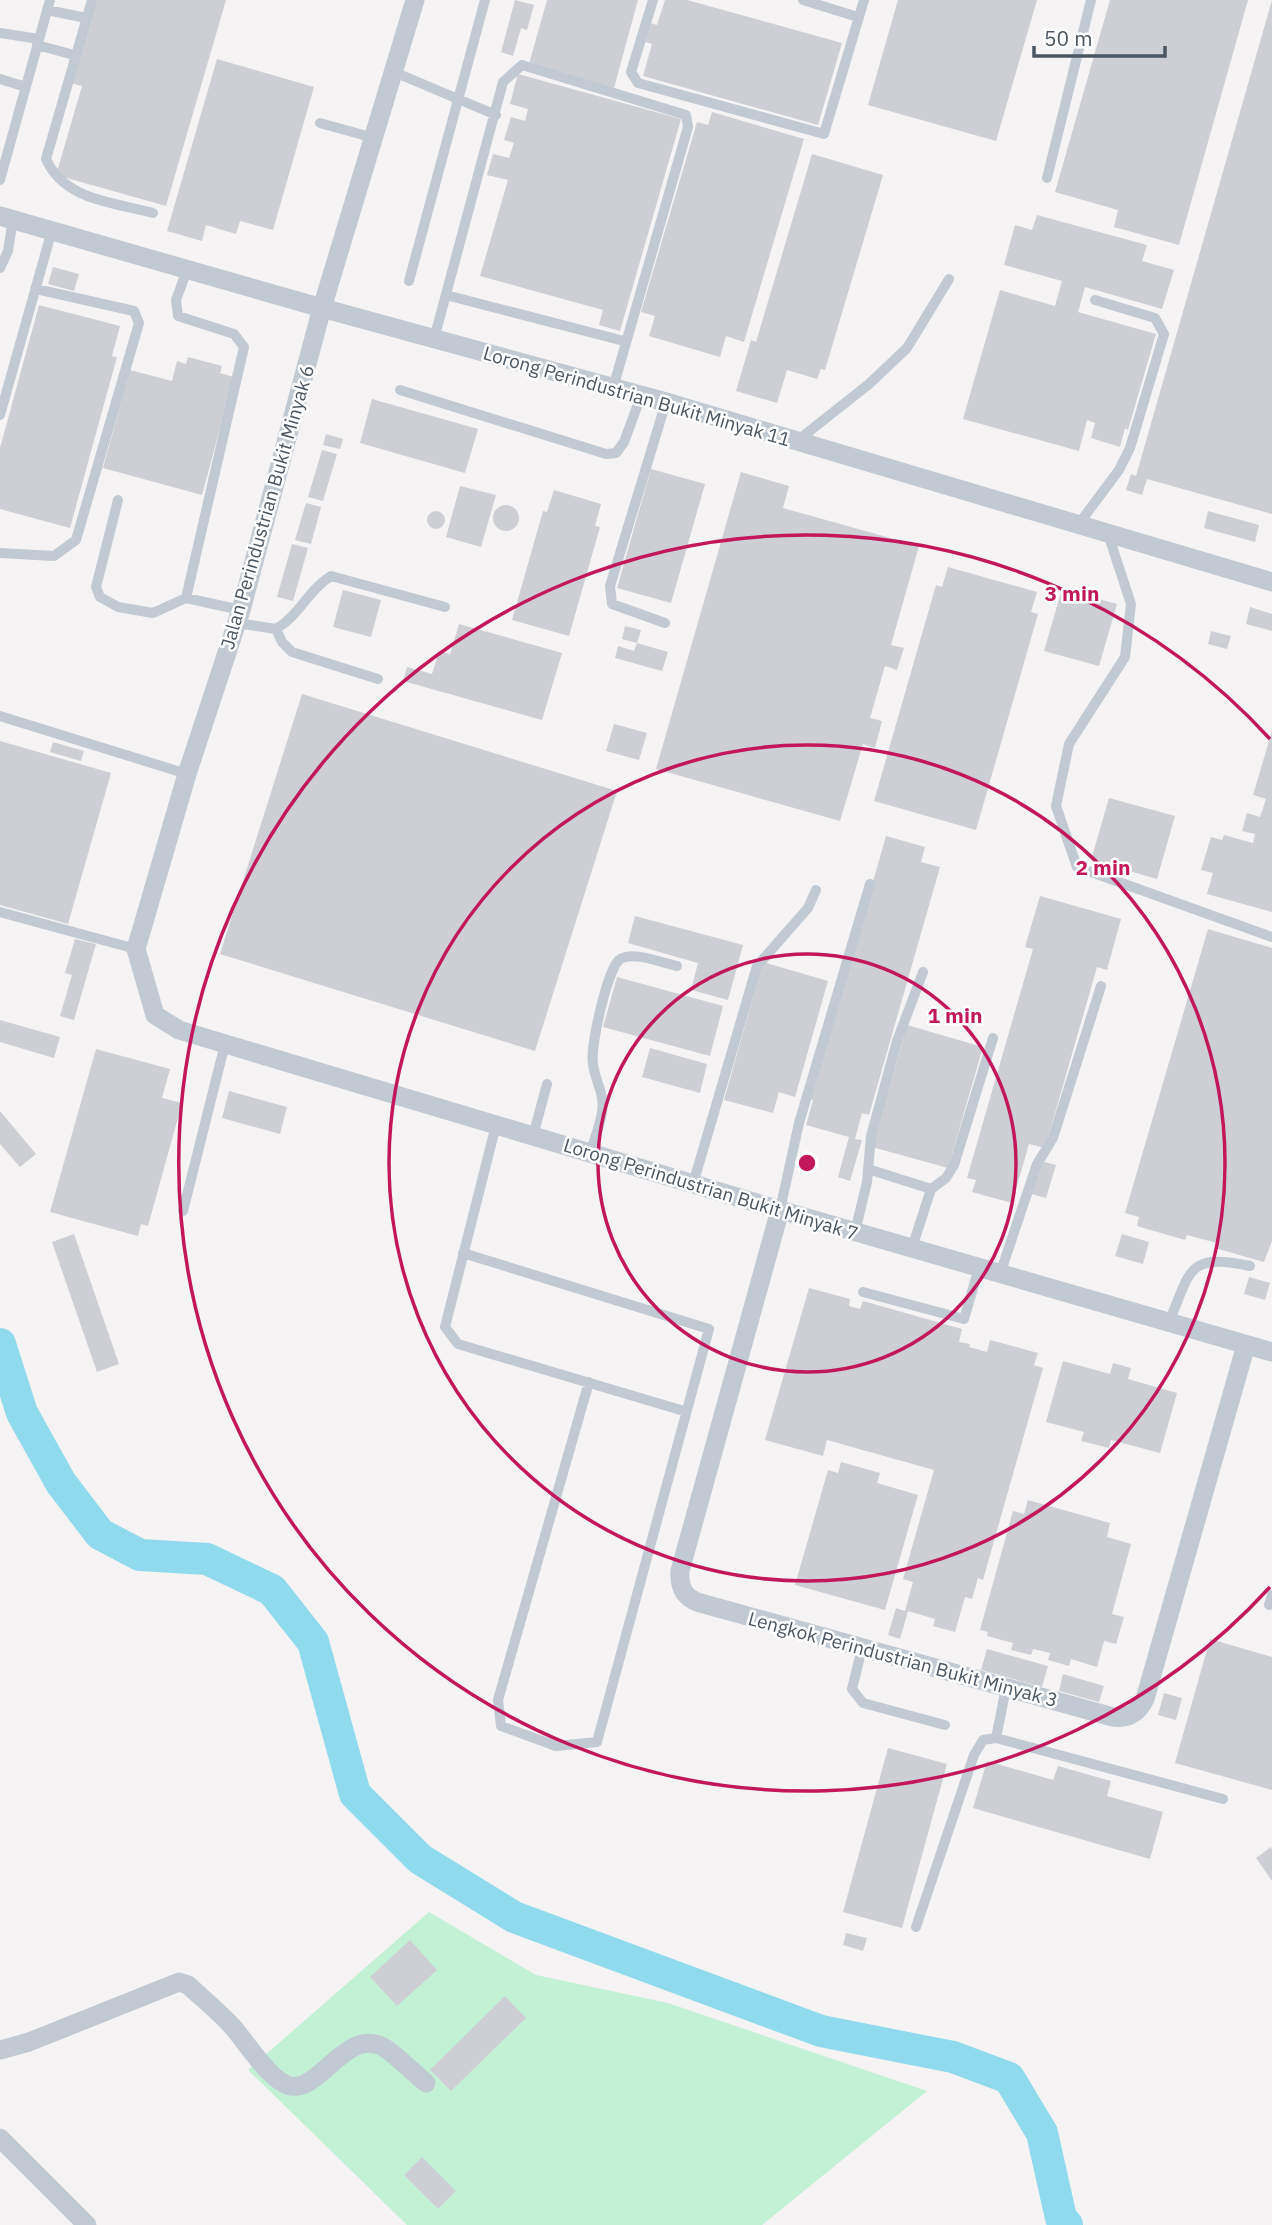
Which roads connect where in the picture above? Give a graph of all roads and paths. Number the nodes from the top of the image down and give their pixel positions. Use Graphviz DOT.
graph roads {
  1 [pos="92,0"];
  2 [pos="415,0"];
  3 [pos="485,0"];
  4 [pos="653,0"];
  5 [pos="803,0"];
  6 [pos="864,0"];
  7 [pos="1091,0"];
  8 [pos="48,5"];
  9 [pos="859,17"];
  10 [pos="86,18"];
  11 [pos="0,33"];
  12 [pos="38,42"];
  13 [pos="74,55"];
  14 [pos="394,72"];
  15 [pos="0,79"];
  16 [pos="26,87"];
  17 [pos="458,99"];
  18 [pos="496,115"];
  19 [pos="320,123"];
  20 [pos="374,138"];
  21 [pos="1047,178"];
  22 [pos="0,180"];
  23 [pos="153,213"];
  24 [pos="7,218"];
  25 [pos="52,230"];
  26 [pos="0,268"];
  27 [pos="187,270"];
  28 [pos="949,278"];
  29 [pos="409,281"];
  30 [pos="36,289"];
  31 [pos="446,295"];
  32 [pos="1095,300"];
  33 [pos="321,309"];
  34 [pos="434,339"];
  35 [pos="624,341"];
  36 [pos="613,388"];
  37 [pos="400,390"];
  38 [pos="641,396"];
  39 [pos="666,402"];
  40 [pos="0,415"];
  41 [pos="797,442"];
  42 [pos="118,500"];
  43 [pos="1078,525"];
  44 [pos="1108,534"];
  45 [pos="0,553"];
  46 [pos="1272,582"];
  47 [pos="186,598"];
  48 [pos="445,607"];
  49 [pos="239,616"];
  50 [pos="665,624"];
  51 [pos="276,629"];
  52 [pos="378,679"];
  53 [pos="0,716"];
  54 [pos="187,774"];
  55 [pos="870,884"];
  56 [pos="816,890"];
  57 [pos="0,912"];
  58 [pos="1272,937"];
  59 [pos="136,949"];
  60 [pos="677,966"];
  61 [pos="923,972"];
  62 [pos="1101,986"];
  63 [pos="993,1038"];
  64 [pos="225,1044"];
  65 [pos="547,1084"];
  66 [pos="496,1125"];
  67 [pos="533,1136"];
  68 [pos="590,1154"];
  69 [pos="868,1169"];
  70 [pos="693,1184"];
  71 [pos="931,1189"];
  72 [pos="780,1210"];
  73 [pos="183,1211"];
  74 [pos="855,1232"];
  75 [pos="912,1248"];
  76 [pos="463,1253"];
  77 [pos="1250,1266"];
  78 [pos="979,1268"];
  79 [pos="1000,1274"];
  80 [pos="863,1292"];
  81 [pos="1169,1322"];
  82 [pos="1246,1345"];
  83 [pos="1271,1350"];
  84 [pos="589,1382"];
  85 [pos="684,1411"];
  86 [pos="862,1648"];
  87 [pos="1006,1688"];
  88 [pos="945,1725"];
  89 [pos="996,1738"];
  90 [pos="1223,1798"];
  91 [pos="916,1927"];
  92 [pos="0,2050"];
  93 [pos="426,2083"];
  94 [pos="0,2138"];
  95 [pos="87,2225"];
  1 -- 10 [label="lane"];
  2 -- 14 [label="street, Jalan Perindustrian Bukit Minyak 6"];
  3 -- 17 [label="lane"];
  4 -- 9 [label="lane"];
  5 -- 9 [label="lane"];
  6 -- 9 [label="lane"];
  7 -- 21 [label="lane"];
  8 -- 10 [label="lane"];
  8 -- 12 [label="lane"];
  10 -- 13 [label="lane"];
  11 -- 12 [label="lane"];
  12 -- 13 [label="lane"];
  12 -- 16 [label="lane"];
  13 -- 23 [label="lane"];
  14 -- 17 [label="lane"];
  14 -- 20 [label="street, Jalan Perindustrian Bukit Minyak 6"];
  15 -- 16 [label="lane"];
  16 -- 22 [label="lane"];
  17 -- 18 [label="lane"];
  17 -- 29 [label="lane"];
  18 -- 31 [label="lane"];
  18 -- 35 [label="lane"];
  19 -- 20 [label="lane"];
  20 -- 33 [label="street, Jalan Perindustrian Bukit Minyak 6"];
  24 -- 25 [label="street, Lorong Perindustrian Bukit Minyak 11"];
  24 -- 26 [label="lane"];
  25 -- 27 [label="street, Lorong Perindustrian Bukit Minyak 11"];
  25 -- 30 [label="lane"];
  27 -- 33 [label="street, Lorong Perindustrian Bukit Minyak 11"];
  27 -- 47 [label="lane"];
  28 -- 41 [label="lane"];
  30 -- 40 [label="lane"];
  30 -- 45 [label="lane"];
  31 -- 34 [label="lane"];
  31 -- 35 [label="lane"];
  32 -- 43 [label="lane"];
  33 -- 34 [label="street, Lorong Perindustrian Bukit Minyak 11"];
  33 -- 49 [label="street, Jalan Perindustrian Bukit Minyak 6"];
  34 -- 36 [label="street, Lorong Perindustrian Bukit Minyak 11"];
  35 -- 36 [label="lane"];
  36 -- 38 [label="street, Lorong Perindustrian Bukit Minyak 11"];
  37 -- 38 [label="lane"];
  38 -- 39 [label="street, Lorong Perindustrian Bukit Minyak 11"];
  39 -- 41 [label="street, Lorong Perindustrian Bukit Minyak 11"];
  39 -- 50 [label="lane"];
  41 -- 43 [label="street, Lorong Perindustrian Bukit Minyak 11"];
  42 -- 47 [label="lane"];
  43 -- 44 [label="street, Lorong Perindustrian Bukit Minyak 11"];
  44 -- 46 [label="street, Lorong Perindustrian Bukit Minyak 11"];
  44 -- 58 [label="lane"];
  47 -- 49 [label="lane"];
  48 -- 51 [label="lane"];
  49 -- 51 [label="lane"];
  49 -- 54 [label="street, Jalan Perindustrian Bukit Minyak 6"];
  51 -- 52 [label="lane"];
  53 -- 54 [label="lane"];
  54 -- 59 [label="street, Jalan Perindustrian Bukit Minyak 6"];
  55 -- 72 [label="lane"];
  56 -- 70 [label="lane"];
  57 -- 59 [label="lane"];
  59 -- 64 [label="street, Lorong Perindustrian Bukit Minyak 7"];
  60 -- 68 [label="lane"];
  61 -- 69 [label="lane"];
  62 -- 79 [label="lane"];
  63 -- 71 [label="lane"];
  64 -- 66 [label="street, Lorong Perindustrian Bukit Minyak 7"];
  64 -- 73 [label="lane"];
  65 -- 67 [label="lane"];
  66 -- 67 [label="street, Lorong Perindustrian Bukit Minyak 7"];
  66 -- 76 [label="lane"];
  67 -- 68 [label="street, Lorong Perindustrian Bukit Minyak 7"];
  68 -- 70 [label="street, Lorong Perindustrian Bukit Minyak 7"];
  69 -- 71 [label="lane"];
  69 -- 74 [label="lane"];
  70 -- 72 [label="street, Lorong Perindustrian Bukit Minyak 7"];
  71 -- 75 [label="lane"];
  72 -- 74 [label="street, Lorong Perindustrian Bukit Minyak 7"];
  72 -- 86 [label="street, Lengkok Perindustrian Bukit Minyak 3"];
  74 -- 75 [label="street, Lorong Perindustrian Bukit Minyak 7"];
  75 -- 78 [label="street, Lorong Perindustrian Bukit Minyak 7"];
  76 -- 84 [label="lane"];
  76 -- 85 [label="lane"];
  77 -- 81 [label="lane"];
  78 -- 79 [label="street, Lorong Perindustrian Bukit Minyak 7"];
  78 -- 80 [label="lane"];
  79 -- 81 [label="street, Lorong Perindustrian Bukit Minyak 7"];
  81 -- 82 [label="street, Lorong Perindustrian Bukit Minyak 7"];
  82 -- 83 [label="street, Lorong Perindustrian Bukit Minyak 7"];
  82 -- 87 [label="street, Lengkok Perindustrian Bukit Minyak 3"];
  84 -- 85 [label="lane"];
  84 -- 85 [label="lane"];
  86 -- 87 [label="street, Lengkok Perindustrian Bukit Minyak 3"];
  86 -- 88 [label="lane"];
  87 -- 89 [label="lane"];
  89 -- 90 [label="lane"];
  89 -- 91 [label="lane"];
  92 -- 93 [label="street"];
  94 -- 95 [label="street"];
}
